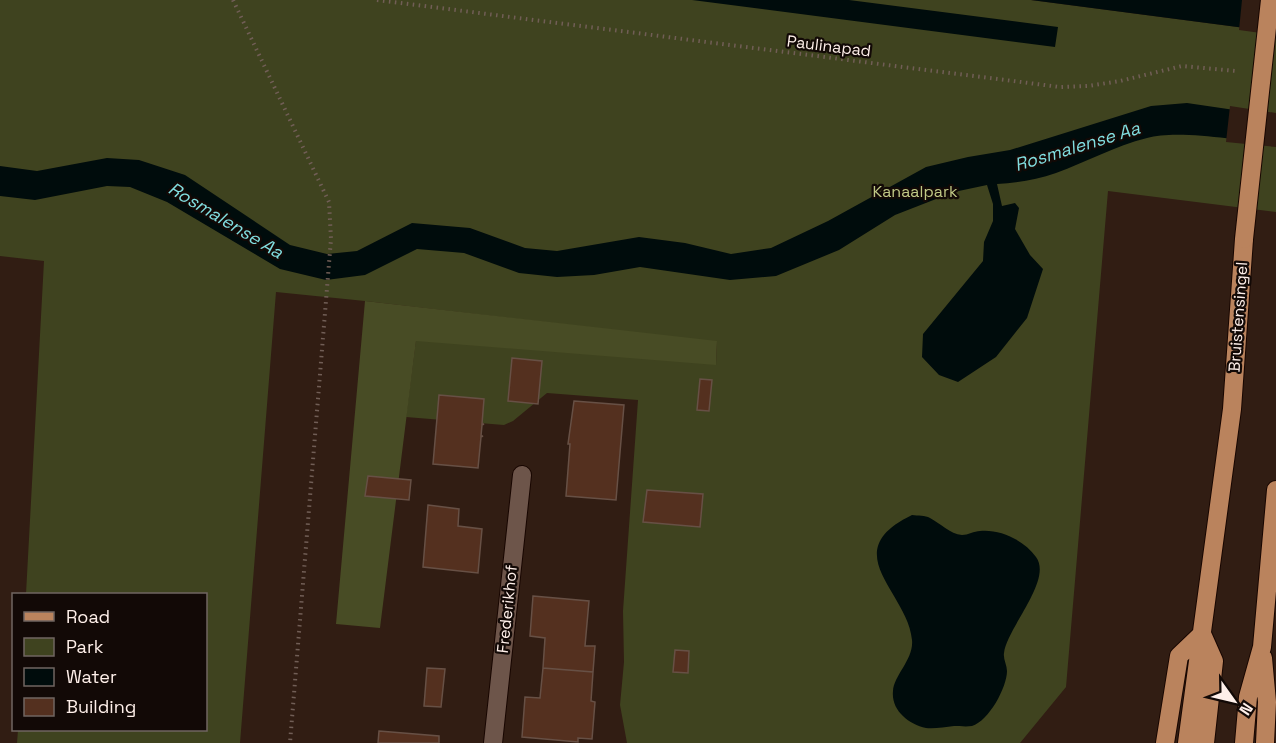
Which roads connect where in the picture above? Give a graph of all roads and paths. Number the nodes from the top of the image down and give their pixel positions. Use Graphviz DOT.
graph roads {
  1 [pos="233,0"];
  2 [pos="377,0"];
  3 [pos="1270,0"];
  4 [pos="1241,71"];
  5 [pos="522,475"];
  6 [pos="1276,490"];
  7 [pos="1202,634"];
  8 [pos="1262,647"];
  9 [pos="290,743"];
  10 [pos="493,743"];
  11 [pos="1165,743"];
  12 [pos="1187,743"];
  13 [pos="1205,743"];
  14 [pos="1244,743"];
  15 [pos="1264,743"];
  1 -- 9 [label="path"];
  2 -- 4 [label="path, Paulinapad"];
  3 -- 7 [label="main road, Bruistensingel, bridge"];
  5 -- 10 [label="street, Frederikhof"];
  6 -- 8 [label="main road"];
  7 -- 11 [label="main road"];
  7 -- 12 [label="main road, Bruistensingel"];
  7 -- 13 [label="main road"];
  8 -- 14 [label="main road"];
  8 -- 15 [label="main road"];
}
